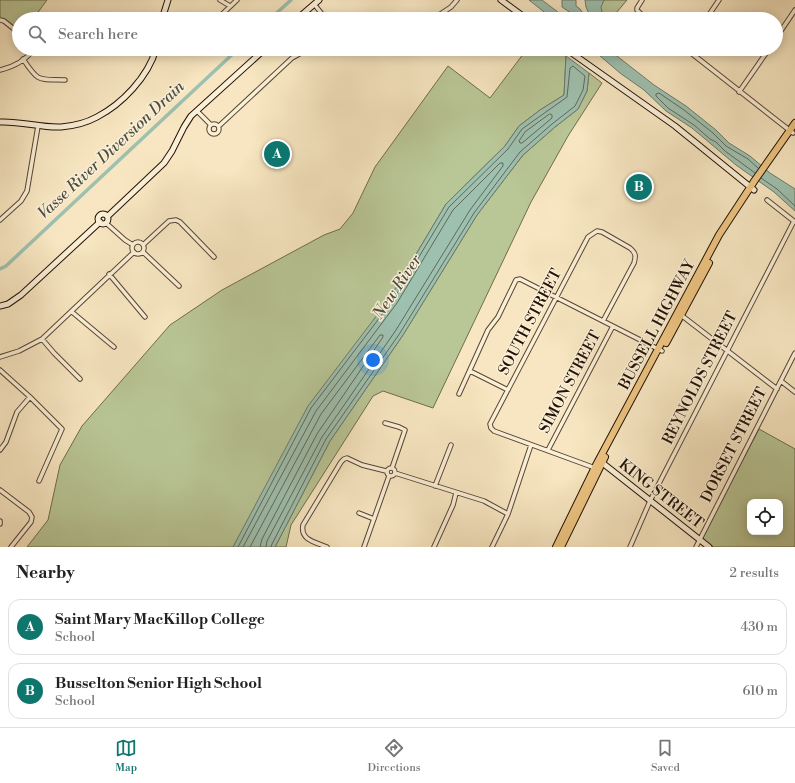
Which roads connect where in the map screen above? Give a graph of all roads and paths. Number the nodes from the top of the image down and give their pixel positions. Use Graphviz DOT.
graph roads {
  1 [pos="168,0"];
  2 [pos="220,0"];
  3 [pos="237,0"];
  4 [pos="319,0"];
  5 [pos="457,0"];
  6 [pos="501,0"];
  7 [pos="642,0"];
  8 [pos="719,0"];
  9 [pos="314,4"];
  10 [pos="230,6"];
  11 [pos="795,10"];
  12 [pos="164,12"];
  13 [pos="224,12"];
  14 [pos="305,12"];
  15 [pos="320,12"];
  16 [pos="444,12"];
  17 [pos="517,12"];
  18 [pos="638,12"];
  19 [pos="711,12"];
  20 [pos="0,20"];
  21 [pos="12,27"];
  22 [pos="783,28"];
  23 [pos="27,56"];
  24 [pos="153,56"];
  25 [pos="256,56"];
  26 [pos="295,56"];
  27 [pos="576,56"];
  28 [pos="695,56"];
  29 [pos="764,56"];
  30 [pos="23,59"];
  31 [pos="0,70"];
  32 [pos="65,80"];
  33 [pos="740,92"];
  34 [pos="197,111"];
  35 [pos="0,122"];
  36 [pos="795,123"];
  37 [pos="211,125"];
  38 [pos="38,126"];
  39 [pos="219,126"];
  40 [pos="792,131"];
  41 [pos="752,189"];
  42 [pos="767,200"];
  43 [pos="108,216"];
  44 [pos="0,220"];
  45 [pos="100,222"];
  46 [pos="795,222"];
  47 [pos="106,223"];
  48 [pos="597,231"];
  49 [pos="133,245"];
  50 [pos="143,245"];
  51 [pos="134,252"];
  52 [pos="143,252"];
  53 [pos="214,257"];
  54 [pos="109,274"];
  55 [pos="179,286"];
  56 [pos="555,298"];
  57 [pos="0,306"];
  58 [pos="72,312"];
  59 [pos="679,314"];
  60 [pos="145,318"];
  61 [pos="603,321"];
  62 [pos="613,326"];
  63 [pos="42,339"];
  64 [pos="114,347"];
  65 [pos="660,350"];
  66 [pos="727,352"];
  67 [pos="795,353"];
  68 [pos="0,357"];
  69 [pos="0,370"];
  70 [pos="470,371"];
  71 [pos="80,379"];
  72 [pos="781,381"];
  73 [pos="777,389"];
  74 [pos="508,390"];
  75 [pos="795,392"];
  76 [pos="459,394"];
  77 [pos="30,397"];
  78 [pos="385,423"];
  79 [pos="531,444"];
  80 [pos="451,445"];
  81 [pos="0,450"];
  82 [pos="548,450"];
  83 [pos="599,465"];
  84 [pos="392,468"];
  85 [pos="386,472"];
  86 [pos="395,473"];
  87 [pos="389,476"];
  88 [pos="38,481"];
  89 [pos="435,486"];
  90 [pos="0,490"];
  91 [pos="456,493"];
  92 [pos="650,501"];
  93 [pos="359,513"];
  94 [pos="508,514"];
  95 [pos="374,519"];
  96 [pos="699,539"];
  97 [pos="11,547"];
  98 [pos="327,547"];
  99 [pos="364,547"];
  100 [pos="434,547"];
  101 [pos="492,547"];
  102 [pos="556,547"];
  103 [pos="561,547"];
  104 [pos="630,547"];
  105 [pos="696,547"];
  106 [pos="710,547"];
  1 -- 12 [label="street"];
  2 -- 10 [label="street"];
  3 -- 10 [label="street"];
  4 -- 9 [label="street"];
  5 -- 16 [label="street"];
  6 -- 17 [label="street"];
  7 -- 18 [label="street"];
  8 -- 19 [label="street"];
  9 -- 14 [label="street"];
  9 -- 15 [label="street"];
  10 -- 13 [label="street"];
  11 -- 22 [label="street"];
  20 -- 21 [label="street"];
  23 -- 30 [label="street"];
  24 -- 38 [label="street"];
  25 -- 34 [label="street"];
  26 -- 39 [label="street"];
  27 -- 41 [label="street"];
  28 -- 33 [label="street"];
  29 -- 33 [label="street"];
  30 -- 31 [label="street"];
  30 -- 32 [label="street"];
  33 -- 40 [label="street"];
  34 -- 37 [label="street"];
  34 -- 43 [label="street"];
  35 -- 38 [label="street"];
  36 -- 40 [label="main road, BUSSELL HIGHWAY"];
  37 -- 39 [label="street"];
  37 -- 39 [label="street"];
  38 -- 44 [label="street"];
  40 -- 41 [label="main road, BUSSELL HIGHWAY"];
  41 -- 59 [label="main road, BUSSELL HIGHWAY"];
  42 -- 46 [label="street"];
  43 -- 45 [label="street"];
  43 -- 47 [label="street"];
  45 -- 47 [label="street"];
  45 -- 57 [label="street"];
  46 -- 66 [label="street, REYNOLDS STREET"];
  47 -- 49 [label="street"];
  48 -- 56 [label="street, SOUTH STREET"];
  48 -- 61 [label="street, SIMON STREET"];
  49 -- 50 [label="street"];
  49 -- 51 [label="street"];
  50 -- 52 [label="street"];
  50 -- 53 [label="street"];
  51 -- 52 [label="street"];
  51 -- 54 [label="street"];
  52 -- 55 [label="street"];
  54 -- 58 [label="street"];
  54 -- 60 [label="street"];
  56 -- 61 [label="street"];
  56 -- 70 [label="street"];
  56 -- 74 [label="street, SOUTH STREET"];
  58 -- 63 [label="street"];
  58 -- 64 [label="street"];
  59 -- 65 [label="main road, BUSSELL HIGHWAY"];
  59 -- 66 [label="street"];
  61 -- 62 [label="street"];
  62 -- 65 [label="street"];
  62 -- 82 [label="street, SIMON STREET"];
  63 -- 68 [label="street"];
  63 -- 71 [label="street"];
  65 -- 83 [label="main road, BUSSELL HIGHWAY"];
  66 -- 73 [label="street"];
  66 -- 92 [label="street, REYNOLDS STREET"];
  67 -- 72 [label="street, DORSET STREET"];
  69 -- 77 [label="street"];
  70 -- 74 [label="street"];
  70 -- 76 [label="street"];
  72 -- 73 [label="street, DORSET STREET"];
  72 -- 75 [label="street"];
  73 -- 96 [label="street, DORSET STREET"];
  74 -- 79 [label="street, SOUTH STREET"];
  77 -- 81 [label="street"];
  77 -- 88 [label="street"];
  78 -- 84 [label="street"];
  79 -- 82 [label="street"];
  79 -- 94 [label="street"];
  80 -- 89 [label="street"];
  82 -- 83 [label="street"];
  83 -- 92 [label="street, KING STREET"];
  83 -- 102 [label="main road, BUSSELL HIGHWAY"];
  83 -- 103 [label="main road, BUSSELL HIGHWAY"];
  84 -- 85 [label="street"];
  84 -- 86 [label="street"];
  85 -- 87 [label="street"];
  85 -- 98 [label="street"];
  86 -- 87 [label="street"];
  86 -- 89 [label="street"];
  87 -- 95 [label="street"];
  89 -- 91 [label="street"];
  90 -- 97 [label="street"];
  91 -- 94 [label="street"];
  91 -- 100 [label="street"];
  92 -- 96 [label="street, KING STREET"];
  92 -- 104 [label="street, REYNOLDS STREET"];
  93 -- 95 [label="street"];
  94 -- 101 [label="street"];
  95 -- 99 [label="street"];
  96 -- 105 [label="street, DORSET STREET"];
  96 -- 106 [label="street, KING STREET"];
}
